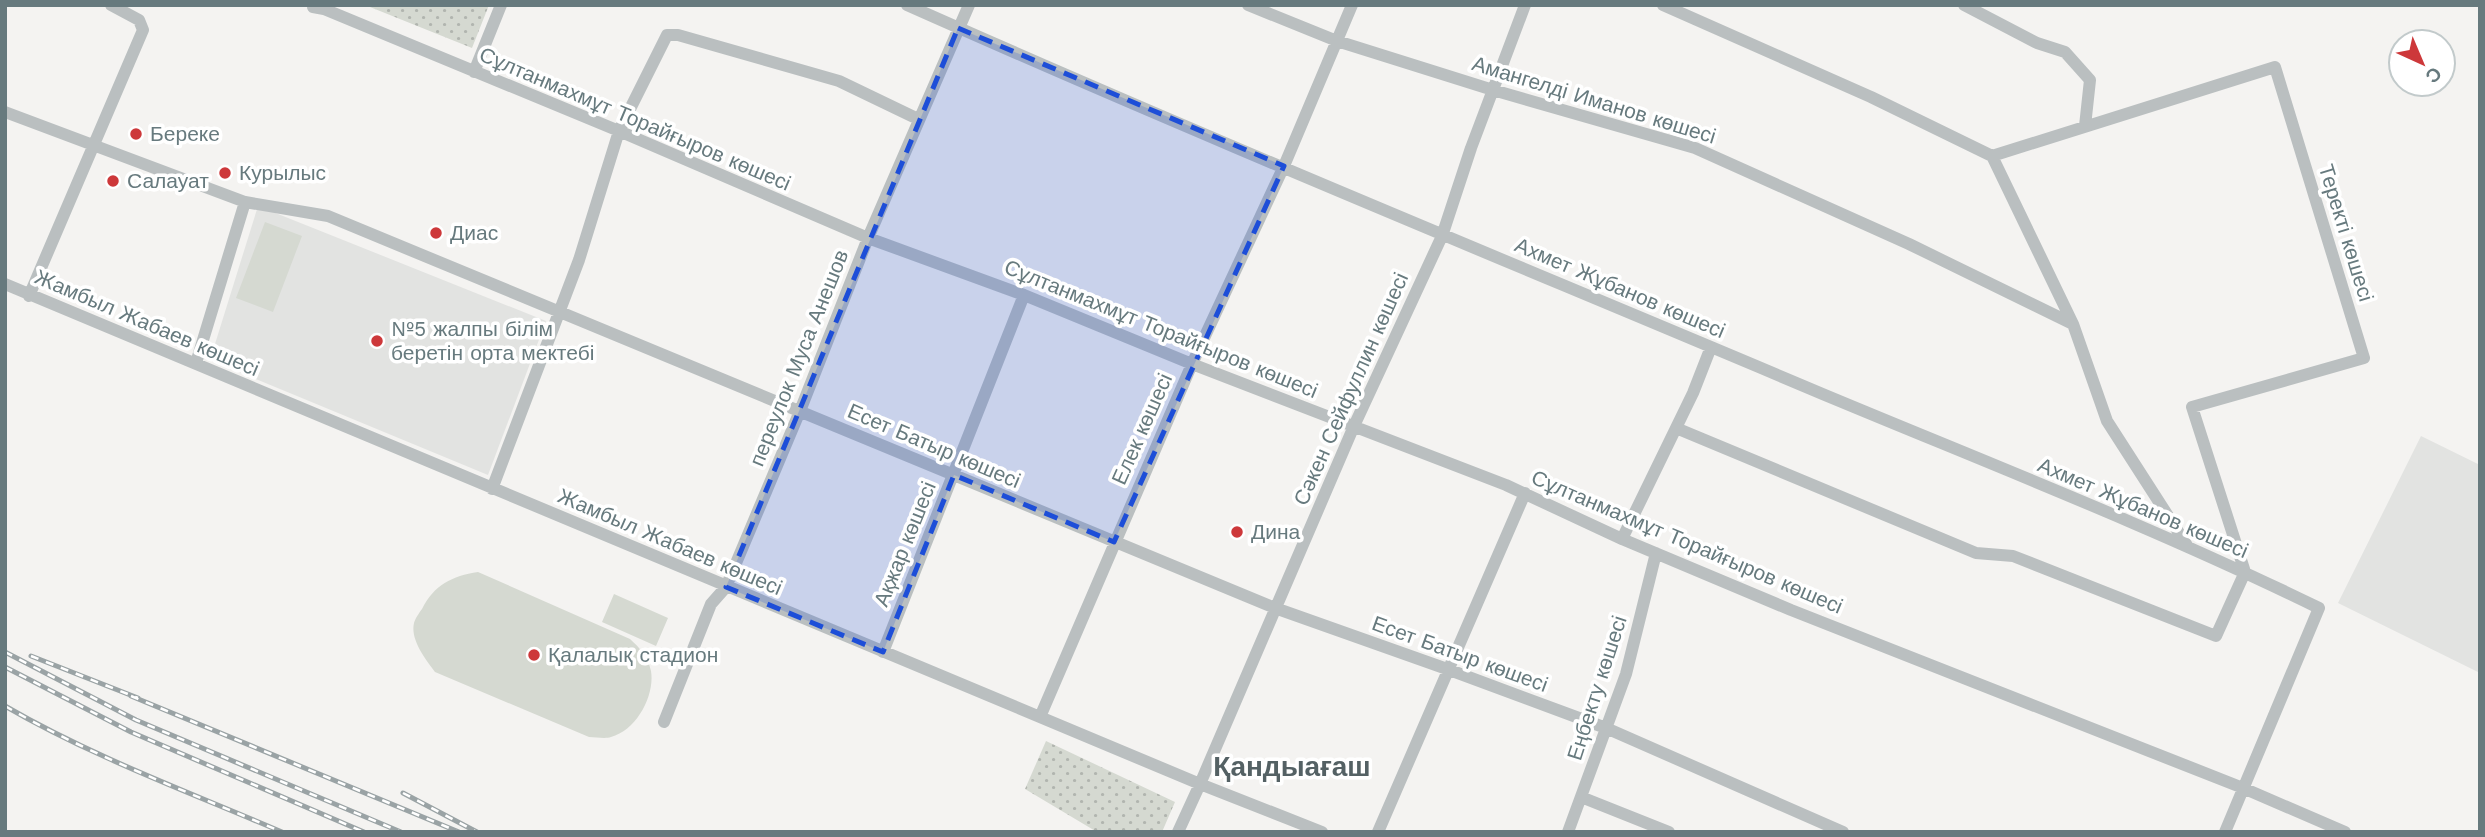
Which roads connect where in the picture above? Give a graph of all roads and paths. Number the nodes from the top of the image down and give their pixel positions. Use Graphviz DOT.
graph roads {
  1 [pos="111,5"];
  2 [pos="501,5"];
  3 [pos="907,5"];
  4 [pos="969,5"];
  5 [pos="1248,5"];
  6 [pos="1352,5"];
  7 [pos="1525,5"];
  8 [pos="1664,5"];
  9 [pos="1964,5"];
  10 [pos="313,7"];
  11 [pos="958,28"];
  12 [pos="1337,41"];
  13 [pos="474,72"];
  14 [pos="1493,90"];
  15 [pos="5,113"];
  16 [pos="918,119"];
  17 [pos="2085,127"];
  18 [pos="619,131"];
  19 [pos="94,145"];
  20 [pos="1992,156"];
  21 [pos="1284,166"];
  22 [pos="245,202"];
  23 [pos="1442,236"];
  24 [pos="868,238"];
  25 [pos="5,285"];
  26 [pos="1024,295"];
  27 [pos="29,296"];
  28 [pos="559,312"];
  29 [pos="2073,324"];
  30 [pos="1711,347"];
  31 [pos="196,363"];
  32 [pos="1192,364"];
  33 [pos="800,411"];
  34 [pos="1354,426"];
  35 [pos="1676,428"];
  36 [pos="954,475"];
  37 [pos="492,489"];
  38 [pos="1525,493"];
  39 [pos="1622,540"];
  40 [pos="1114,542"];
  41 [pos="2188,547"];
  42 [pos="1656,553"];
  43 [pos="2245,572"];
  44 [pos="726,587"];
  45 [pos="1275,608"];
  46 [pos="883,652"];
  47 [pos="1447,669"];
  48 [pos="1040,717"];
  49 [pos="664,722"];
  50 [pos="1606,728"];
  51 [pos="1200,785"];
  52 [pos="2243,788"];
  53 [pos="1581,797"];
  54 [pos="1178,832"];
  55 [pos="1322,832"];
  56 [pos="1378,832"];
  57 [pos="1568,832"];
  58 [pos="1669,832"];
  59 [pos="1843,832"];
  60 [pos="2225,832"];
  61 [pos="2345,832"];
  1 -- 19 [label="street"];
  2 -- 13 [label="street"];
  3 -- 11 [label="street, Ахмет Жұбанов көшесі"];
  4 -- 11 [label="street, переулок Муса Анешов"];
  5 -- 12 [label="street, Амангелді Иманов көшесі"];
  6 -- 12 [label="street, Елек көшесі"];
  7 -- 14 [label="street, Сәкен Сейфуллин көшесі"];
  8 -- 20 [label="street"];
  9 -- 17 [label="street"];
  10 -- 13 [label="street, Сұлтанмахмұт Торайғыров көшесі"];
  11 -- 16 [label="street, переулок Муса Анешов"];
  11 -- 21 [label="street, Ахмет Жұбанов көшесі"];
  12 -- 14 [label="street, Амангелді Иманов көшесі"];
  12 -- 21 [label="street, Елек көшесі"];
  13 -- 18 [label="street, Сұлтанмахмұт Торайғыров көшесі"];
  14 -- 23 [label="street, Сәкен Сейфуллин көшесі"];
  14 -- 29 [label="street, Амангелді Иманов көшесі"];
  15 -- 19 [label="street, Есет Батыр көшесі"];
  16 -- 18 [label="street"];
  16 -- 24 [label="street, переулок Муса Анешов"];
  17 -- 20 [label="street, Теректі көшесі"];
  17 -- 43 [label="street, Теректі көшесі"];
  18 -- 24 [label="street, Сұлтанмахмұт Торайғыров көшесі"];
  18 -- 28 [label="street"];
  19 -- 22 [label="street, Есет Батыр көшесі"];
  19 -- 27 [label="street"];
  20 -- 29 [label="street"];
  21 -- 23 [label="street, Ахмет Жұбанов көшесі"];
  21 -- 32 [label="street, Елек көшесі"];
  22 -- 28 [label="street, Есет Батыр көшесі"];
  22 -- 31 [label="street"];
  23 -- 30 [label="street, Ахмет Жұбанов көшесі"];
  23 -- 34 [label="street, Сәкен Сейфуллин көшесі"];
  24 -- 26 [label="street, Сұлтанмахмұт Торайғыров көшесі"];
  24 -- 33 [label="street, переулок Муса Анешов"];
  25 -- 27 [label="street, Жамбыл Жабаев көшесі"];
  26 -- 32 [label="street, Сұлтанмахмұт Торайғыров көшесі"];
  26 -- 36 [label="street, Ақжар көшесі"];
  27 -- 31 [label="street, Жамбыл Жабаев көшесі"];
  28 -- 33 [label="street, Есет Батыр көшесі"];
  28 -- 37 [label="street"];
  29 -- 41 [label="street"];
  30 -- 35 [label="street"];
  30 -- 41 [label="street, Ахмет Жұбанов көшесі"];
  31 -- 37 [label="street, Жамбыл Жабаев көшесі"];
  32 -- 34 [label="street, Сұлтанмахмұт Торайғыров көшесі"];
  32 -- 40 [label="street, Елек көшесі"];
  33 -- 36 [label="street, Есет Батыр көшесі"];
  33 -- 44 [label="street, переулок Муса Анешов"];
  34 -- 38 [label="street, Сұлтанмахмұт Торайғыров көшесі"];
  34 -- 45 [label="street, Сәкен Сейфуллин көшесі"];
  35 -- 39 [label="street"];
  35 -- 43 [label="street"];
  36 -- 40 [label="street, Есет Батыр көшесі"];
  36 -- 46 [label="street, Ақжар көшесі"];
  37 -- 44 [label="street, Жамбыл Жабаев көшесі"];
  38 -- 39 [label="street, Сұлтанмахмұт Торайғыров көшесі"];
  38 -- 47 [label="street"];
  39 -- 42 [label="street, Сұлтанмахмұт Торайғыров көшесі"];
  40 -- 45 [label="street, Есет Батыр көшесі"];
  40 -- 48 [label="street, Елек көшесі"];
  41 -- 43 [label="street, Ахмет Жұбанов көшесі"];
  42 -- 50 [label="street, Еңбекту көшесі"];
  42 -- 52 [label="street, Сұлтанмахмұт Торайғыров көшесі"];
  43 -- 52 [label="street, Ахмет Жұбанов көшесі"];
  44 -- 46 [label="street, Жамбыл Жабаев көшесі"];
  44 -- 49 [label="street, переулок Муса Анешов"];
  45 -- 47 [label="street, Есет Батыр көшесі"];
  45 -- 51 [label="street, Сәкен Сейфуллин көшесі"];
  46 -- 48 [label="street, Жамбыл Жабаев көшесі"];
  47 -- 50 [label="street, Есет Батыр көшесі"];
  47 -- 56 [label="street"];
  48 -- 51 [label="street, Жамбыл Жабаев көшесі"];
  50 -- 53 [label="street, Еңбекту көшесі"];
  50 -- 59 [label="street, Есет Батыр көшесі"];
  51 -- 54 [label="street, Сәкен Сейфуллин көшесі"];
  51 -- 55 [label="street, Жамбыл Жабаев көшесі"];
  52 -- 60 [label="street"];
  52 -- 61 [label="street, Сұлтанмахмұт Торайғыров көшесі"];
  53 -- 57 [label="street, Еңбекту көшесі"];
  53 -- 58 [label="street"];
}
